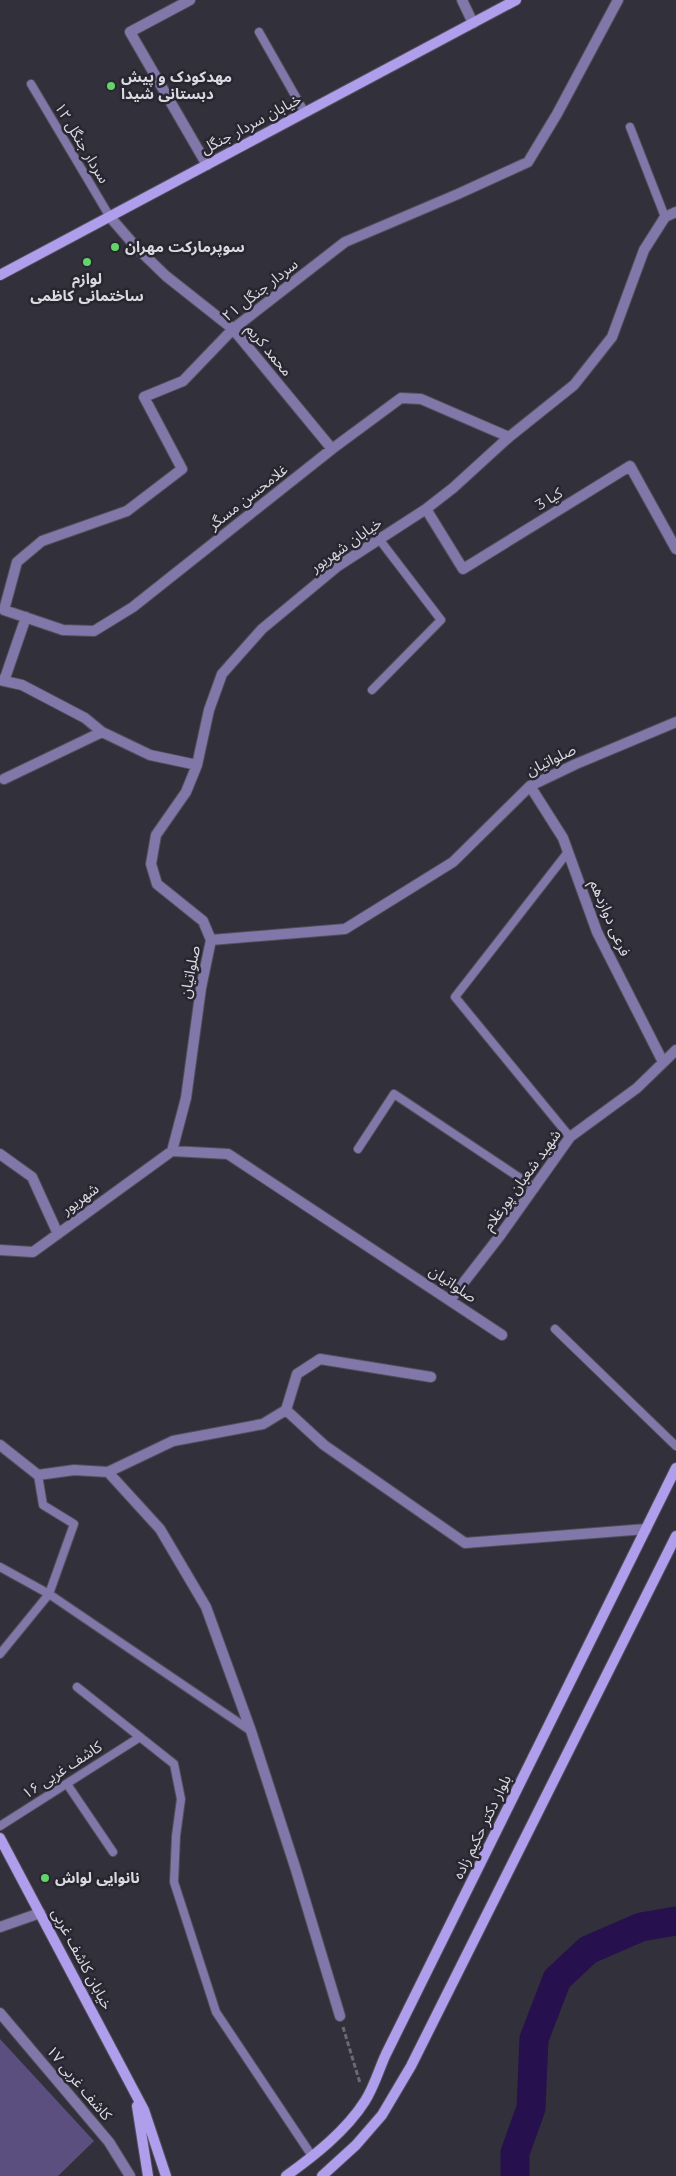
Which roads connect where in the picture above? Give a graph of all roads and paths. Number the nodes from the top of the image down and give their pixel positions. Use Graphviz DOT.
graph roads {
  1 [pos="190,0"];
  2 [pos="462,0"];
  3 [pos="516,0"];
  4 [pos="618,0"];
  5 [pos="473,23"];
  6 [pos="259,32"];
  7 [pos="31,84"];
  8 [pos="304,113"];
  9 [pos="630,127"];
  10 [pos="207,165"];
  11 [pos="676,212"];
  12 [pos="110,216"];
  13 [pos="665,217"];
  14 [pos="0,276"];
  15 [pos="233,330"];
  16 [pos="509,437"];
  17 [pos="332,449"];
  18 [pos="426,509"];
  19 [pos="379,539"];
  20 [pos="676,549"];
  21 [pos="4,610"];
  22 [pos="26,617"];
  23 [pos="2,681"];
  24 [pos="372,690"];
  25 [pos="676,722"];
  26 [pos="102,732"];
  27 [pos="197,765"];
  28 [pos="1,779"];
  29 [pos="530,786"];
  30 [pos="568,852"];
  31 [pos="211,940"];
  32 [pos="676,1050"];
  33 [pos="663,1062"];
  34 [pos="570,1137"];
  35 [pos="358,1149"];
  36 [pos="172,1151"];
  37 [pos="0,1154"];
  38 [pos="535,1188"];
  39 [pos="58,1234"];
  40 [pos="0,1250"];
  41 [pos="450,1300"];
  42 [pos="555,1329"];
  43 [pos="502,1335"];
  44 [pos="431,1377"];
  45 [pos="286,1410"];
  46 [pos="0,1445"];
  47 [pos="676,1446"];
  48 [pos="676,1468"];
  49 [pos="108,1472"];
  50 [pos="38,1475"];
  51 [pos="646,1529"];
  52 [pos="676,1536"];
  53 [pos="0,1567"];
  54 [pos="49,1594"];
  55 [pos="0,1654"];
  56 [pos="76,1687"];
  57 [pos="251,1732"];
  58 [pos="140,1737"];
  59 [pos="67,1784"];
  60 [pos="0,1826"];
  61 [pos="0,1838"];
  62 [pos="113,1852"];
  63 [pos="40,1914"];
  64 [pos="0,1928"];
  65 [pos="0,2013"];
  66 [pos="340,2016"];
  67 [pos="135,2095"];
  68 [pos="365,2100"];
  69 [pos="312,2156"];
  70 [pos="130,2176"];
  71 [pos="148,2176"];
  72 [pos="166,2176"];
  73 [pos="286,2176"];
  74 [pos="322,2176"];
  1 -- 10 [label="street"];
  2 -- 5 [label="street"];
  3 -- 5 [label="main road, خیابان سردار جنگل"];
  4 -- 15 [label="street, سردار جنگل ۲۱"];
  5 -- 8 [label="main road, خیابان سردار جنگل"];
  6 -- 8 [label="lane"];
  7 -- 12 [label="lane, سردار جنگل ۱۲"];
  8 -- 10 [label="main road, خیابان سردار جنگل"];
  9 -- 13 [label="lane"];
  10 -- 12 [label="main road, خیابان سردار جنگل"];
  11 -- 13 [label="street"];
  12 -- 14 [label="main road, خیابان سردار جنگل"];
  12 -- 15 [label="street, محمد کریم"];
  13 -- 16 [label="street, خیابان شهریور"];
  15 -- 17 [label="street, محمد کریم"];
  15 -- 21 [label="street, سردار جنگل ۲۱"];
  16 -- 17 [label="street, غلامحسن مسگر"];
  16 -- 18 [label="street, خیابان شهریور"];
  17 -- 22 [label="street, غلامحسن مسگر"];
  18 -- 19 [label="street, خیابان شهریور"];
  18 -- 20 [label="street, کیا 3"];
  19 -- 24 [label="lane"];
  19 -- 27 [label="street, خیابان شهریور"];
  21 -- 22 [label="street, غلامحسن مسگر"];
  22 -- 23 [label="street"];
  23 -- 26 [label="street"];
  25 -- 29 [label="street, صلواتیان"];
  26 -- 27 [label="street"];
  26 -- 28 [label="street"];
  27 -- 31 [label="street, خیابان شهریور"];
  29 -- 30 [label="street, فرعی دوازدهم"];
  29 -- 31 [label="street, صلواتیان"];
  30 -- 33 [label="street, فرعی دوازدهم"];
  30 -- 34 [label="lane"];
  31 -- 36 [label="street, صلواتیان"];
  32 -- 33 [label="street, شهید شعبان پورغلام"];
  33 -- 34 [label="street, شهید شعبان پورغلام"];
  34 -- 38 [label="street, شهید شعبان پورغلام"];
  35 -- 38 [label="lane"];
  36 -- 39 [label="street, شهریور"];
  36 -- 41 [label="street, صلواتیان"];
  37 -- 39 [label="street"];
  38 -- 41 [label="street, شهید شعبان پورغلام"];
  39 -- 40 [label="street, شهریور"];
  41 -- 43 [label="street, صلواتیان"];
  42 -- 47 [label="lane"];
  44 -- 45 [label="street"];
  45 -- 49 [label="street"];
  45 -- 51 [label="street"];
  46 -- 50 [label="street"];
  48 -- 51 [label="main road, بلوار دکتر حکیم زاده"];
  49 -- 50 [label="street"];
  49 -- 57 [label="street"];
  50 -- 54 [label="lane"];
  51 -- 68 [label="main road, بلوار دکتر حکیم زاده"];
  52 -- 74 [label="main road"];
  53 -- 54 [label="lane"];
  54 -- 55 [label="lane"];
  54 -- 57 [label="lane"];
  56 -- 58 [label="lane"];
  57 -- 66 [label="street"];
  58 -- 59 [label="lane, کاشف غربی ۱۶"];
  58 -- 69 [label="lane"];
  59 -- 60 [label="lane, کاشف غربی ۱۶"];
  59 -- 62 [label="lane"];
  61 -- 63 [label="main road, خیابان کاشف غربی"];
  63 -- 64 [label="street"];
  63 -- 67 [label="main road, خیابان کاشف غربی"];
  65 -- 70 [label="street, کاشف غربی ۱۷"];
  66 -- 68 [label="path"];
  67 -- 71 [label="main road, خیابان کاشف غربی"];
  67 -- 72 [label="main road, خیابان کاشف غربی"];
  68 -- 69 [label="main road, بلوار دکتر حکیم زاده"];
  69 -- 73 [label="main road, بلوار دکتر حکیم زاده"];
}
